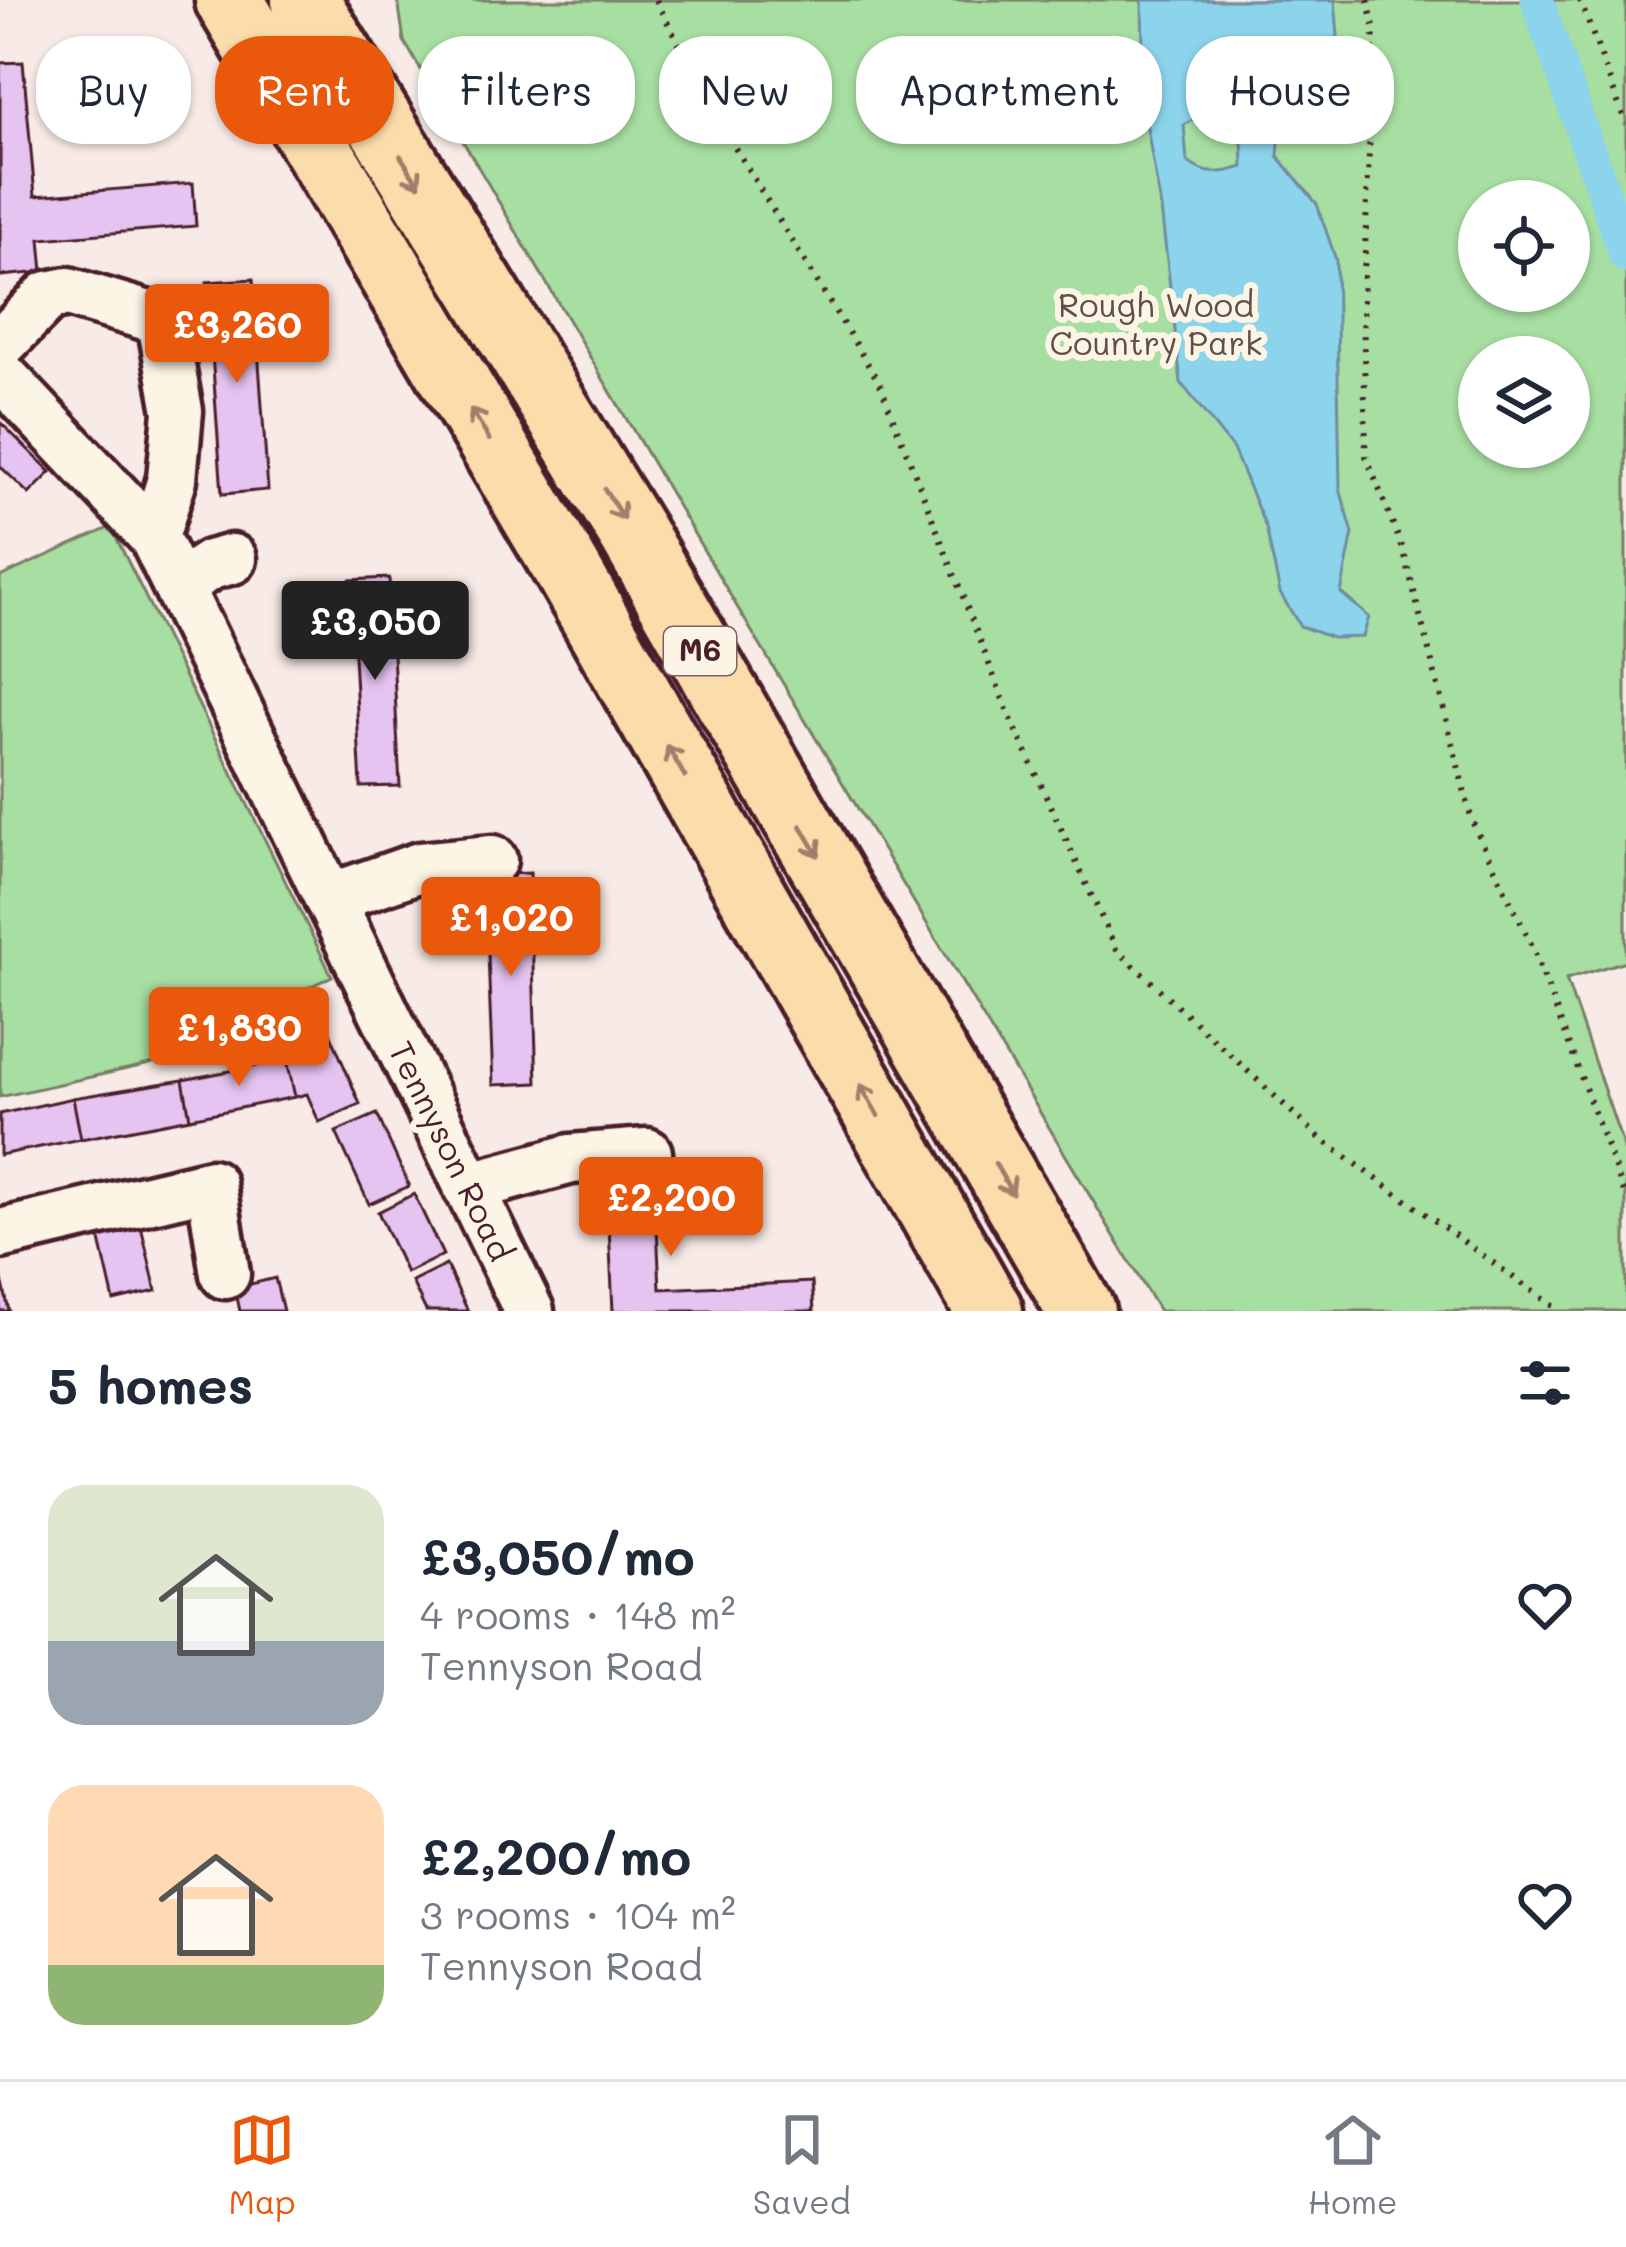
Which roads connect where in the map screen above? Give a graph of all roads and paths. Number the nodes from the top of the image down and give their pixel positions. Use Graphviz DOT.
graph roads {
  1 [pos="230,0"];
  2 [pos="305,0"];
  3 [pos="656,0"];
  4 [pos="1368,0"];
  5 [pos="1580,0"];
  6 [pos="1626,124"];
  7 [pos="0,345"];
  8 [pos="0,374"];
  9 [pos="154,537"];
  10 [pos="232,559"];
  11 [pos="178,586"];
  12 [pos="492,860"];
  13 [pos="329,899"];
  14 [pos="646,1154"];
  15 [pos="468,1187"];
  16 [pos="1626,1198"];
  17 [pos="0,1234"];
  18 [pos="225,1274"];
  19 [pos="529,1311"];
  20 [pos="989,1311"];
  21 [pos="1081,1311"];
  22 [pos="1561,1311"];
  20 -- 1 [label="highway, M6, one-way"];
  2 -- 21 [label="highway, M6, one-way"];
  3 -- 22 [label="path"];
  4 -- 16 [label="path"];
  5 -- 6 [label="path"];
  7 -- 9 [label="street"];
  8 -- 9 [label="street, Tennyson Road"];
  9 -- 11 [label="street, Tennyson Road"];
  10 -- 11 [label="street"];
  11 -- 13 [label="street, Tennyson Road"];
  12 -- 13 [label="street"];
  13 -- 15 [label="street, Tennyson Road"];
  14 -- 15 [label="street"];
  15 -- 19 [label="street, Tennyson Road"];
  17 -- 18 [label="street"];
}
